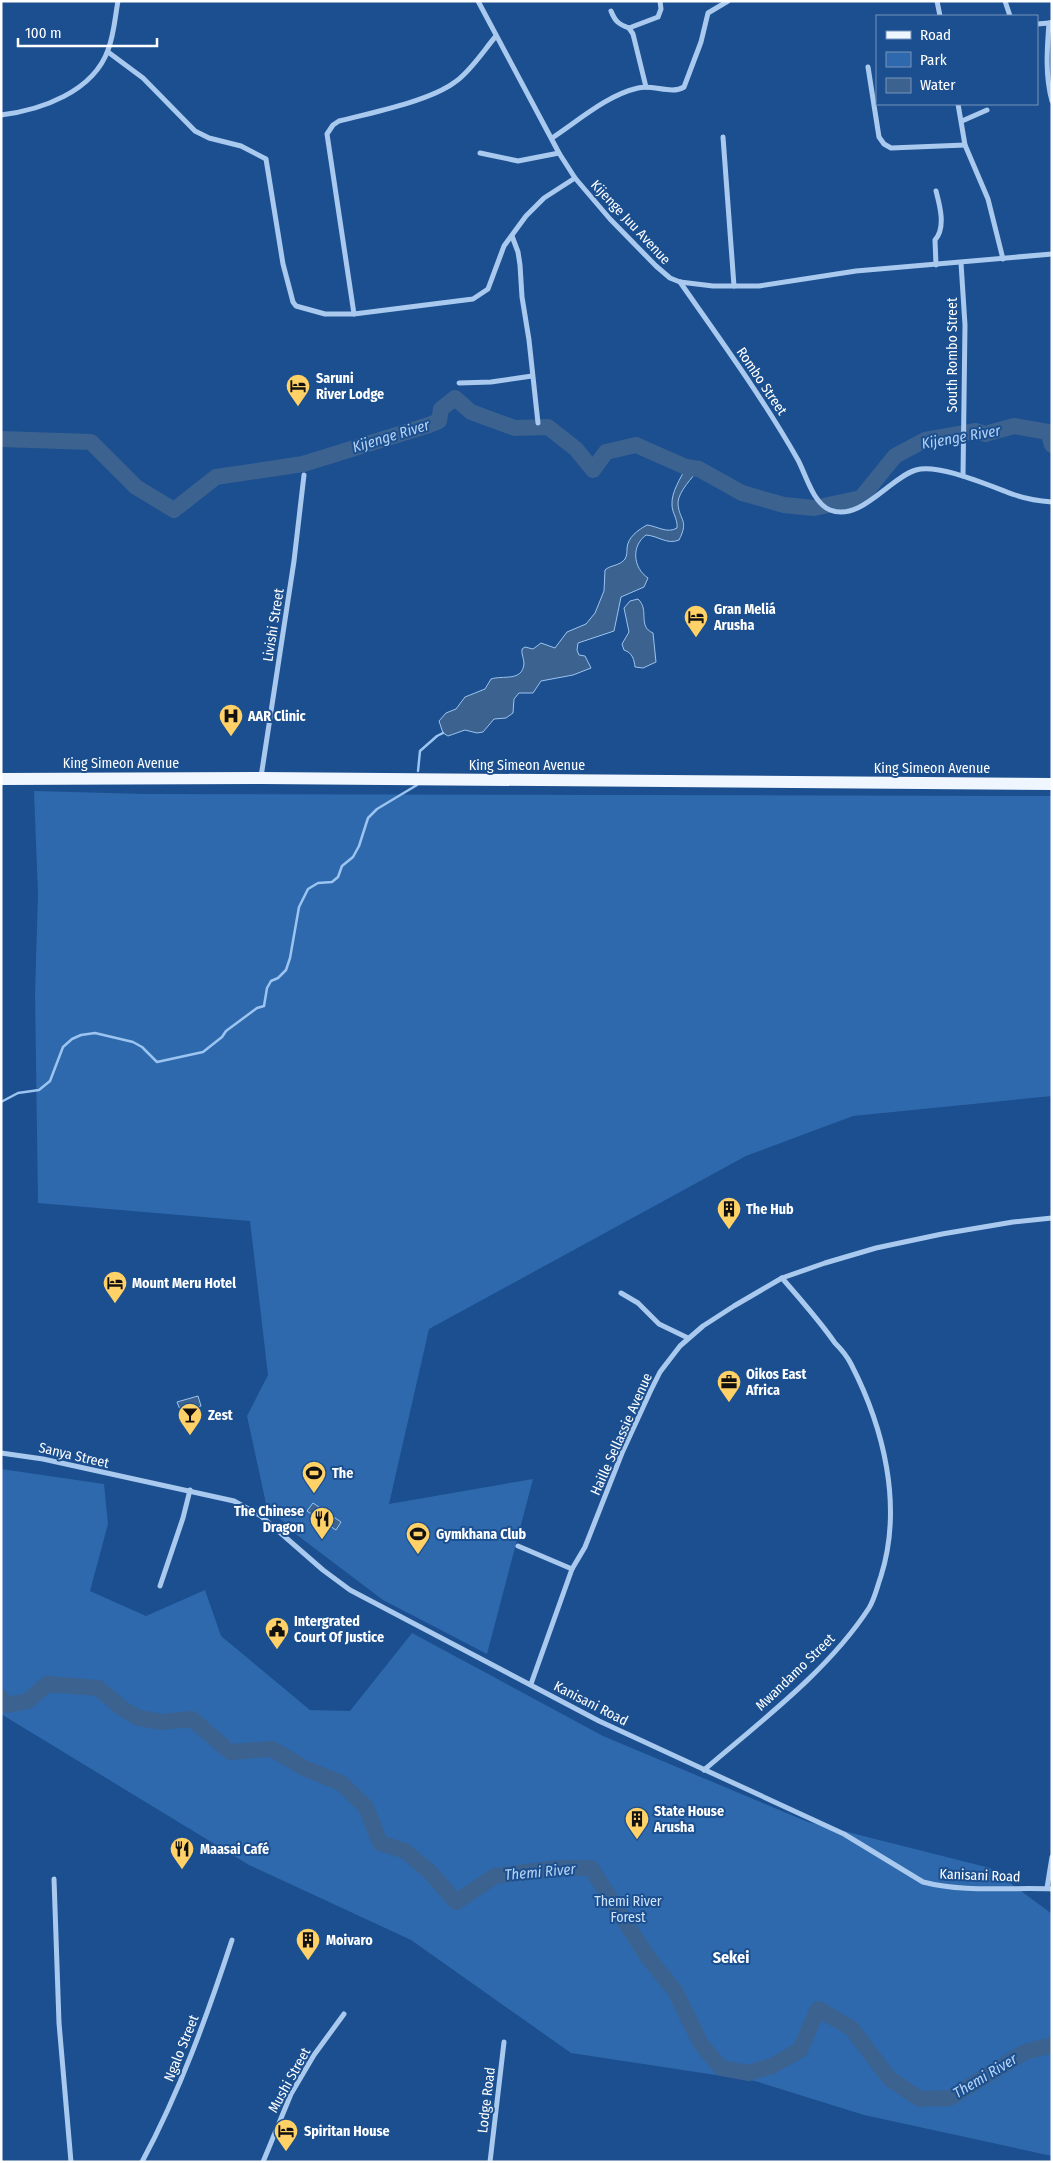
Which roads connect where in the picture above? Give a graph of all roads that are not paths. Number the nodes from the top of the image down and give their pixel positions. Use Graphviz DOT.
graph roads {
  1 [pos="118,1"];
  2 [pos="478,1"];
  3 [pos="660,1"];
  4 [pos="728,1"];
  5 [pos="936,1"];
  6 [pos="1005,1"];
  7 [pos="611,10"];
  8 [pos="940,15"];
  9 [pos="1010,15"];
  10 [pos="1050,22"];
  11 [pos="629,28"];
  12 [pos="496,36"];
  13 [pos="108,52"];
  14 [pos="868,67"];
  15 [pos="646,87"];
  16 [pos="1052,101"];
  17 [pos="958,105"];
  18 [pos="987,110"];
  19 [pos="1,115"];
  20 [pos="962,121"];
  21 [pos="723,137"];
  22 [pos="552,138"];
  23 [pos="965,145"];
  24 [pos="559,152"];
  25 [pos="480,153"];
  26 [pos="575,178"];
  27 [pos="936,191"];
  28 [pos="512,236"];
  29 [pos="1052,254"];
  30 [pos="1003,259"];
  31 [pos="962,263"];
  32 [pos="936,265"];
  33 [pos="680,282"];
  34 [pos="734,286"];
  35 [pos="354,314"];
  36 [pos="532,376"];
  37 [pos="458,382"];
  38 [pos="538,423"];
  39 [pos="304,475"];
  40 [pos="963,476"];
  41 [pos="1052,502"];
  42 [pos="261,778"];
  43 [pos="1,779"];
  44 [pos="1052,784"];
  45 [pos="1052,1218"];
  46 [pos="782,1278"];
  47 [pos="621,1293"];
  48 [pos="688,1338"];
  49 [pos="1,1453"];
  50 [pos="142,1482"];
  51 [pos="190,1490"];
  52 [pos="518,1546"];
  53 [pos="572,1569"];
  54 [pos="160,1586"];
  55 [pos="531,1684"];
  56 [pos="704,1770"];
  57 [pos="1052,1857"];
  58 [pos="54,1879"];
  59 [pos="1050,1889"];
  60 [pos="232,1940"];
  61 [pos="344,2014"];
  62 [pos="504,2042"];
  63 [pos="71,2162"];
  64 [pos="142,2162"];
  65 [pos="263,2162"];
  66 [pos="490,2162"];
  1 -- 13 [label="street"];
  2 -- 12 [label="street, Kijenge Juu Avenue"];
  3 -- 11 [label="street"];
  4 -- 15 [label="street"];
  5 -- 8 [label="street"];
  6 -- 9 [label="street"];
  7 -- 11 [label="street"];
  10 -- 16 [label="street"];
  11 -- 15 [label="street"];
  12 -- 22 [label="street, Kijenge Juu Avenue"];
  12 -- 35 [label="street"];
  13 -- 19 [label="street"];
  13 -- 35 [label="street"];
  14 -- 23 [label="street"];
  15 -- 22 [label="street"];
  17 -- 20 [label="street"];
  18 -- 20 [label="street"];
  20 -- 23 [label="street"];
  21 -- 34 [label="street"];
  22 -- 24 [label="street, Kijenge Juu Avenue"];
  23 -- 30 [label="street"];
  24 -- 25 [label="street"];
  24 -- 26 [label="street, Kijenge Juu Avenue"];
  26 -- 28 [label="street"];
  26 -- 33 [label="street, Kijenge Juu Avenue"];
  27 -- 32 [label="street"];
  28 -- 35 [label="street"];
  28 -- 36 [label="street"];
  29 -- 30 [label="street, Kijenge Juu Avenue"];
  30 -- 31 [label="street, Kijenge Juu Avenue"];
  31 -- 32 [label="street, Kijenge Juu Avenue"];
  31 -- 40 [label="street, South Rombo Street"];
  32 -- 34 [label="street, Kijenge Juu Avenue"];
  33 -- 34 [label="street, Kijenge Juu Avenue"];
  33 -- 40 [label="street, Rombo Street"];
  36 -- 37 [label="street"];
  36 -- 38 [label="street"];
  39 -- 42 [label="street, Livishi Street"];
  40 -- 41 [label="street"];
  42 -- 43 [label="main road, King Simeon Avenue"];
  42 -- 44 [label="main road, King Simeon Avenue"];
  45 -- 46 [label="street, Haille Sellassie Avenue"];
  46 -- 48 [label="street, Haille Sellassie Avenue"];
  46 -- 56 [label="street, Mwandamo Street"];
  47 -- 48 [label="street"];
  48 -- 53 [label="street, Haille Sellassie Avenue"];
  49 -- 50 [label="street, Sanya Street"];
  50 -- 51 [label="street, Kanisani Road"];
  51 -- 54 [label="street"];
  51 -- 55 [label="street, Kanisani Road"];
  52 -- 53 [label="street"];
  53 -- 55 [label="street, Haille Sellassie Avenue"];
  55 -- 56 [label="street, Kanisani Road"];
  56 -- 59 [label="street, Kanisani Road"];
  57 -- 59 [label="street"];
  58 -- 63 [label="street"];
  60 -- 64 [label="street, Ngalo Street"];
  61 -- 65 [label="street, Mushi Street"];
  62 -- 66 [label="street, Lodge Road"];
}
